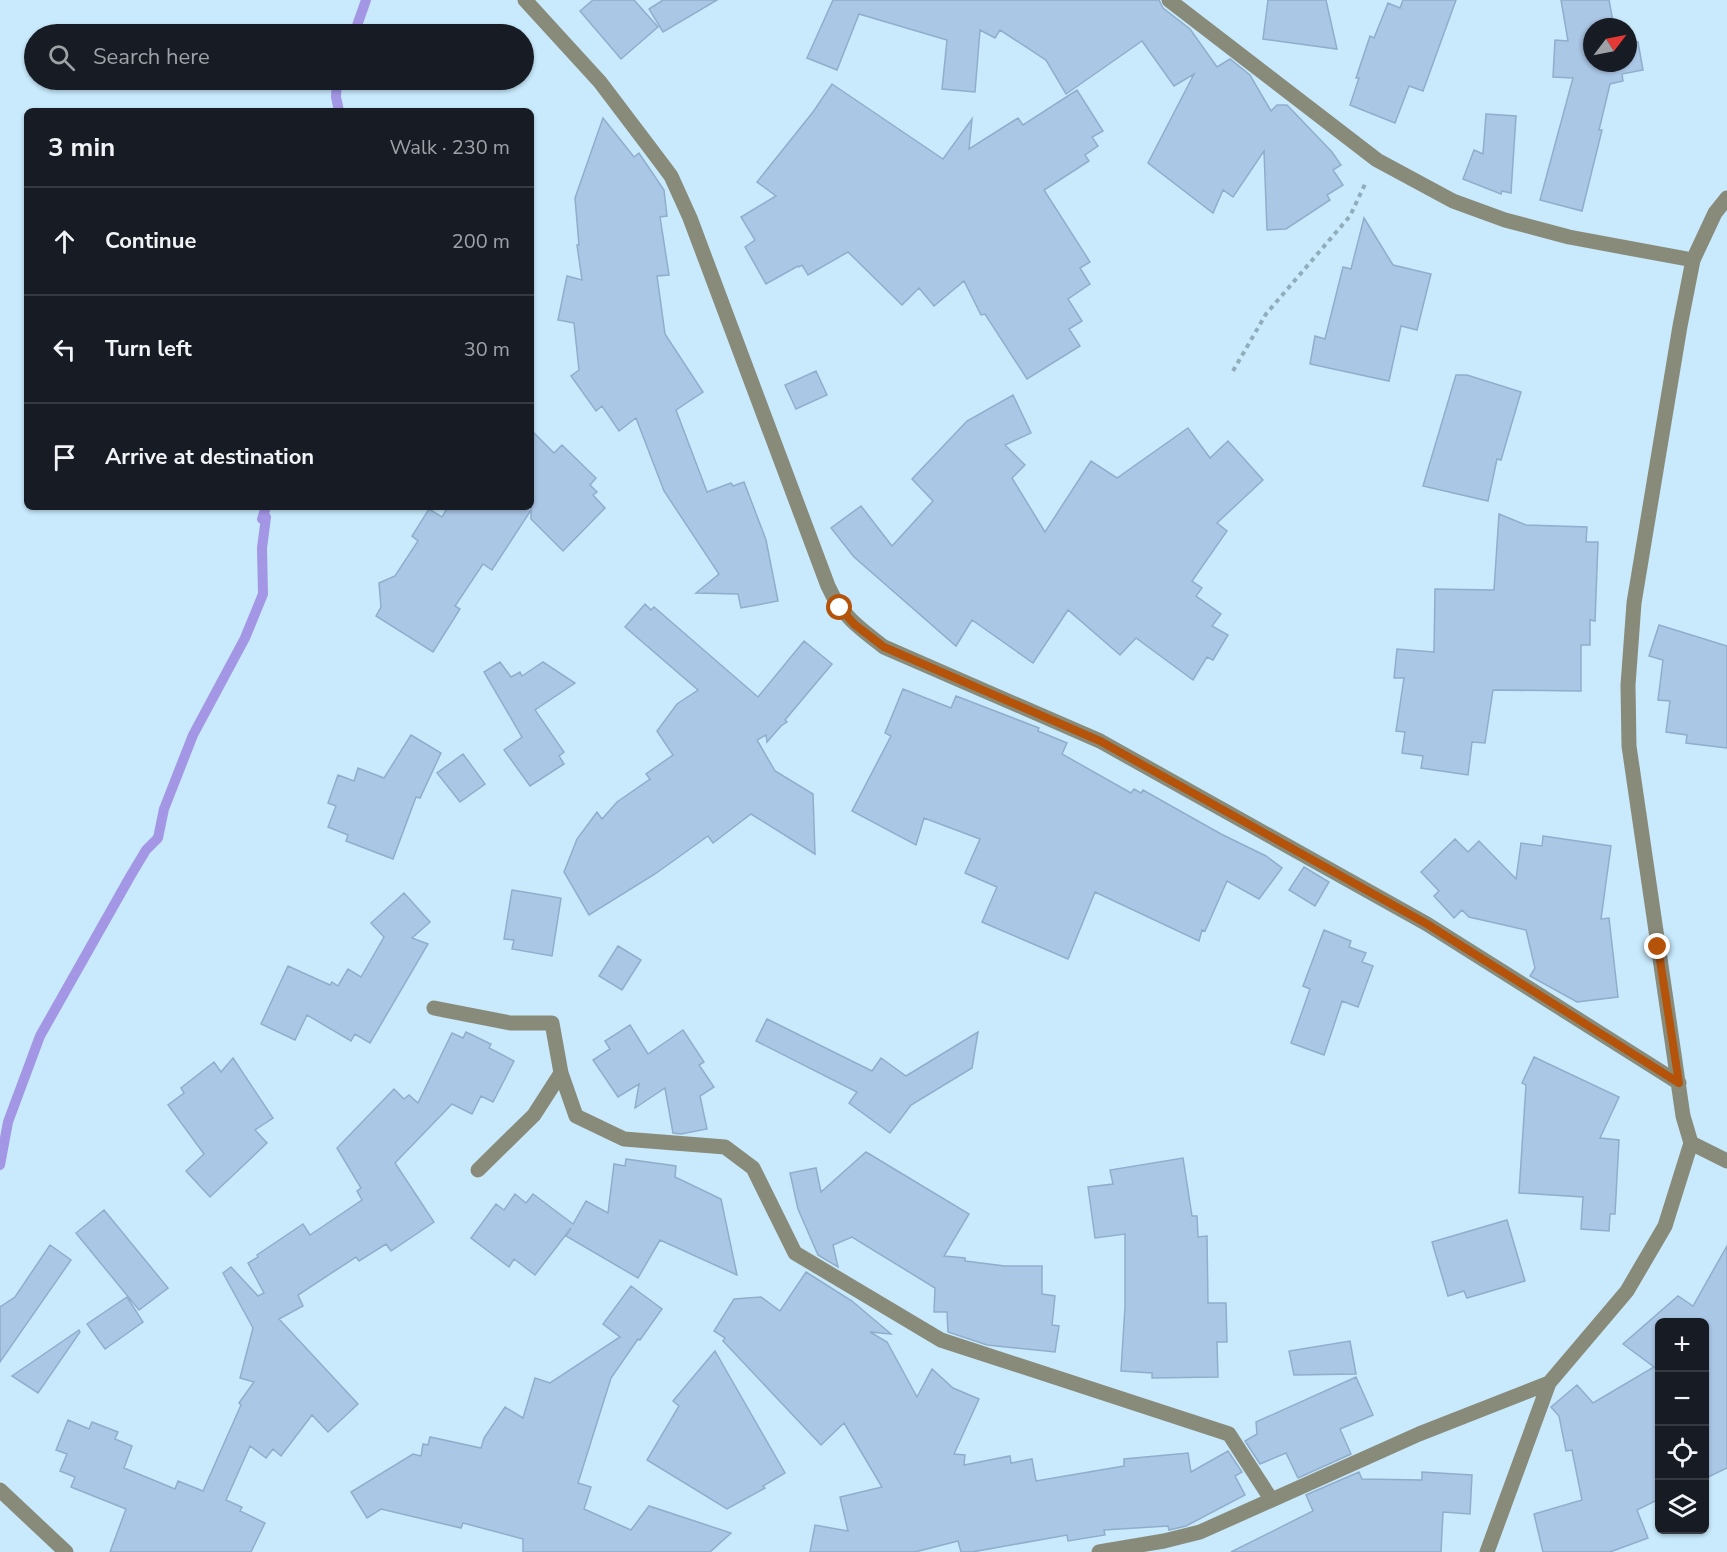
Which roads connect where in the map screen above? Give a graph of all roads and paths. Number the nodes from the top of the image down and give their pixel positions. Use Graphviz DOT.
graph roads {
  1 [pos="525,0"];
  2 [pos="1169,0"];
  3 [pos="1377,160"];
  4 [pos="1727,198"];
  5 [pos="1693,260"];
  6 [pos="1233,371"];
  7 [pos="434,1008"];
  8 [pos="561,1073"];
  9 [pos="1679,1083"];
  10 [pos="1692,1143"];
  11 [pos="1727,1161"];
  12 [pos="478,1170"];
  13 [pos="1549,1383"];
  14 [pos="0,1490"];
  15 [pos="1271,1499"];
  16 [pos="66,1552"];
  17 [pos="1099,1552"];
  18 [pos="1487,1552"];
  1 -- 9 [label="street"];
  2 -- 3 [label="street"];
  3 -- 5 [label="street"];
  3 -- 6 [label="path"];
  4 -- 5 [label="street"];
  5 -- 9 [label="street"];
  7 -- 8 [label="street"];
  8 -- 12 [label="street"];
  8 -- 15 [label="street"];
  9 -- 10 [label="street"];
  10 -- 11 [label="street"];
  10 -- 13 [label="street"];
  13 -- 15 [label="street"];
  13 -- 18 [label="street"];
  14 -- 16 [label="street"];
  15 -- 17 [label="street"];
}
